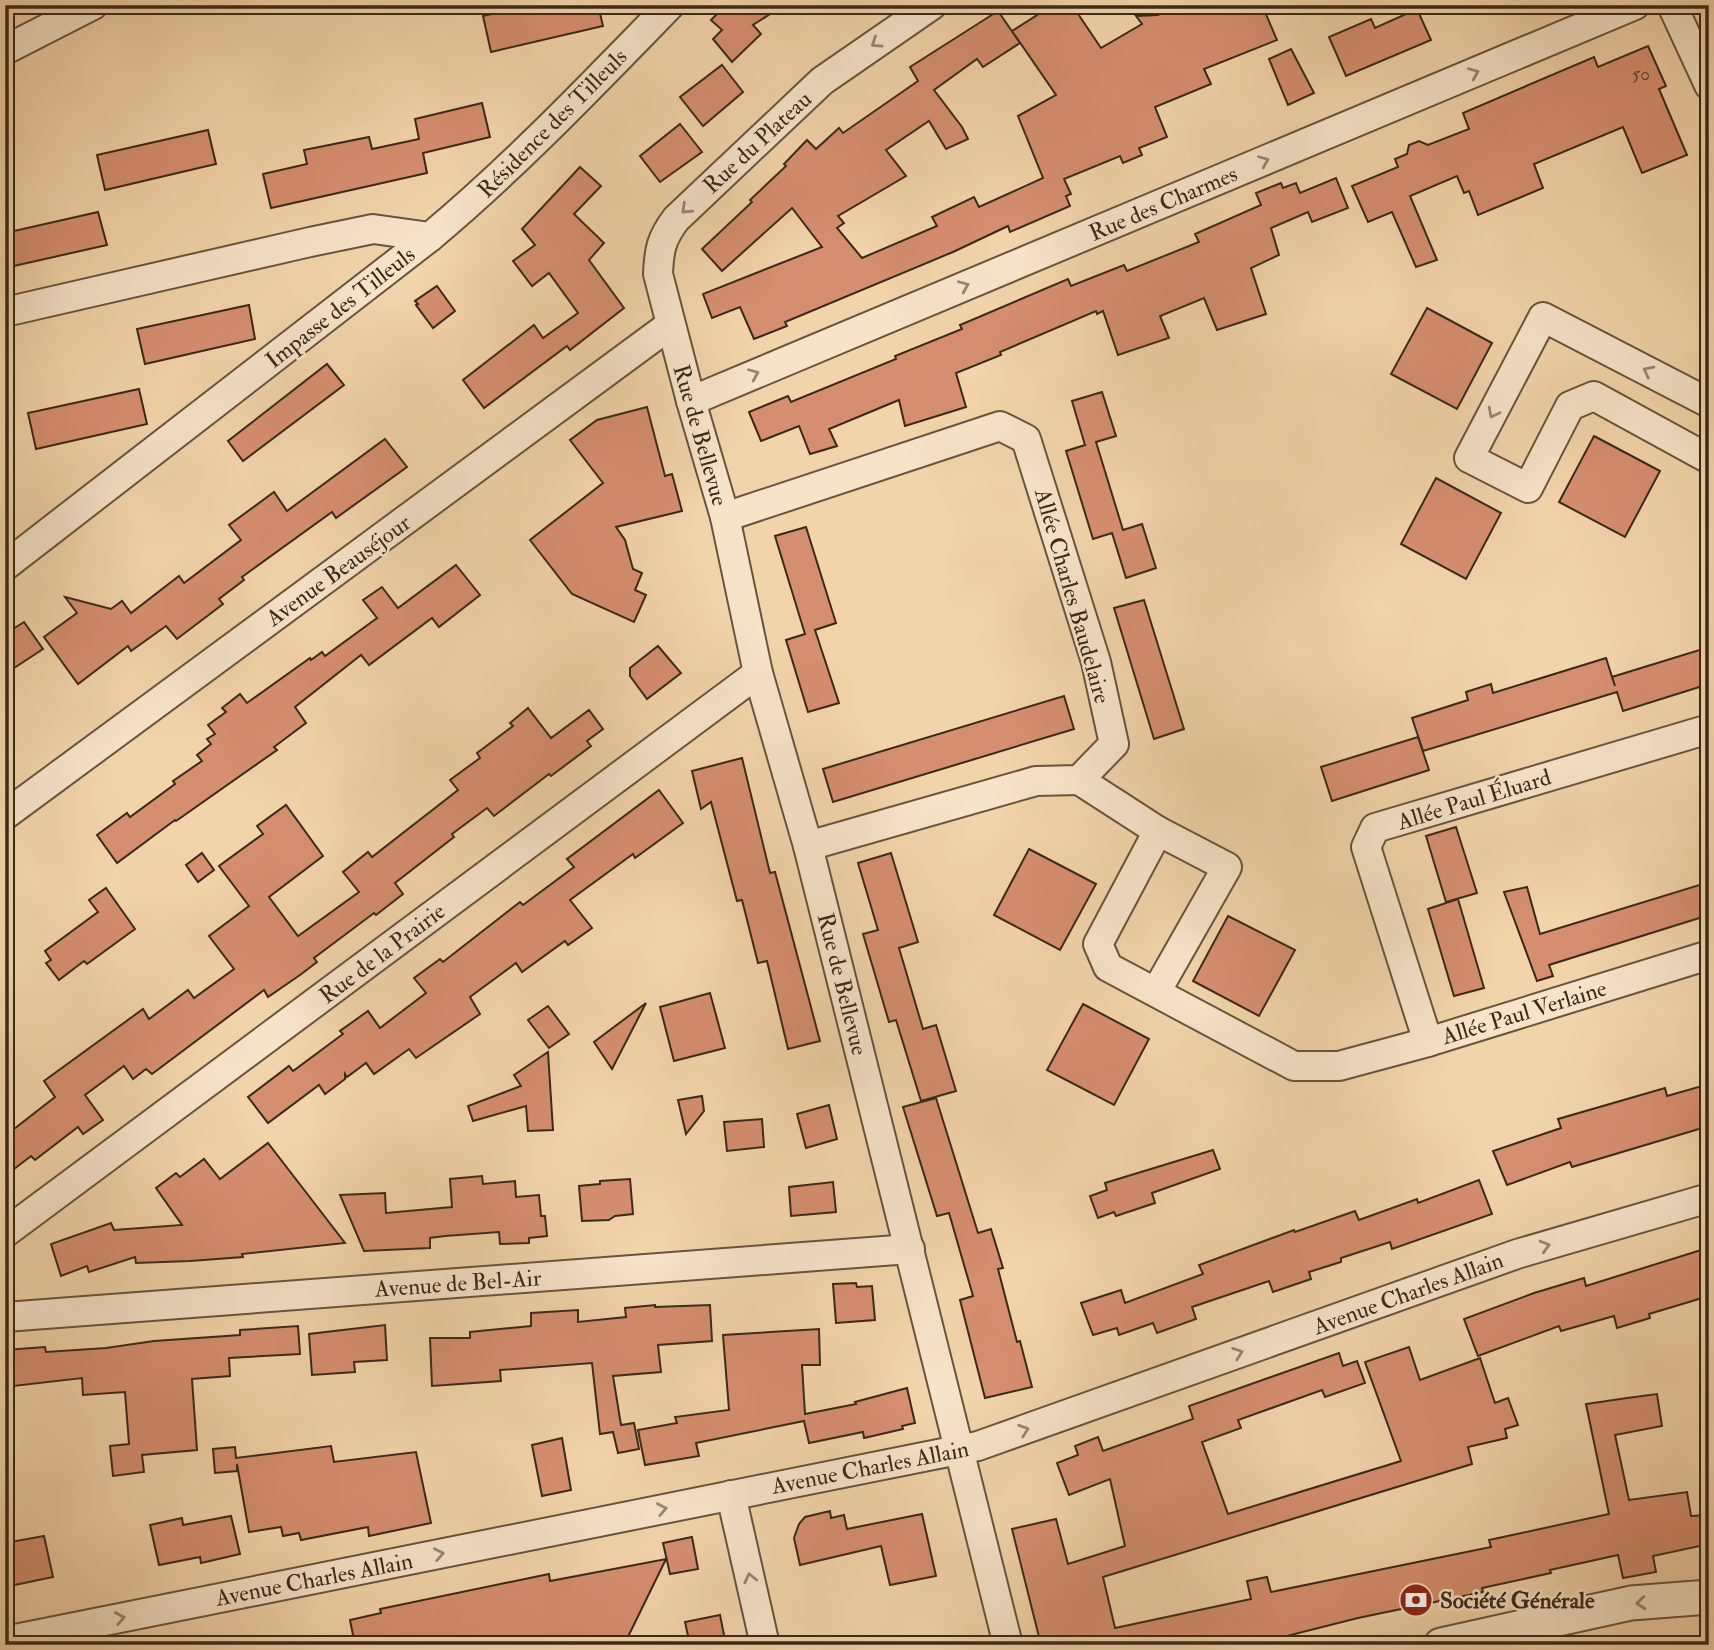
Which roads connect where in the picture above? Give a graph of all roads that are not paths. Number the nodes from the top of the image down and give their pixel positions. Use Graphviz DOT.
graph roads {
  1 [pos="93,5"];
  2 [pos="670,5"];
  3 [pos="932,5"];
  4 [pos="1635,5"];
  5 [pos="1672,5"];
  6 [pos="5,50"];
  7 [pos="1709,85"];
  8 [pos="430,237"];
  9 [pos="5,312"];
  10 [pos="670,325"];
  11 [pos="691,401"];
  12 [pos="1709,403"];
  13 [pos="1709,459"];
  14 [pos="725,516"];
  15 [pos="5,566"];
  16 [pos="758,673"];
  17 [pos="1709,729"];
  18 [pos="1079,780"];
  19 [pos="5,816"];
  20 [pos="1158,831"];
  21 [pos="808,846"];
  22 [pos="1709,955"];
  23 [pos="1157,992"];
  24 [pos="1428,1042"];
  25 [pos="1709,1198"];
  26 [pos="5,1233"];
  27 [pos="910,1249"];
  28 [pos="5,1317"];
  29 [pos="959,1449"];
  30 [pos="731,1495"];
  31 [pos="1709,1597"];
  32 [pos="5,1641"];
  33 [pos="765,1645"];
  34 [pos="1008,1645"];
  35 [pos="1441,1645"];
  1 -- 6 [label="street"];
  2 -- 8 [label="street, Résidence des Tilleuls"];
  3 -- 10 [label="street, Rue du Plateau, one-way"];
  11 -- 4 [label="street, Rue des Charmes, one-way"];
  5 -- 7 [label="street"];
  8 -- 9 [label="street, Impasse des Tilleuls"];
  8 -- 15 [label="street, Impasse des Tilleuls"];
  10 -- 11 [label="street, Rue de Bellevue"];
  10 -- 19 [label="street, Avenue Beauséjour"];
  11 -- 14 [label="street, Rue de Bellevue"];
  12 -- 13 [label="street, one-way"];
  14 -- 16 [label="street, Rue de Bellevue"];
  14 -- 18 [label="street, Allée Charles Baudelaire"];
  16 -- 21 [label="street, Rue de Bellevue"];
  16 -- 26 [label="street, Rue de la Prairie"];
  17 -- 24 [label="street, Allée Paul Éluard"];
  18 -- 20 [label="street"];
  18 -- 21 [label="street"];
  20 -- 23 [label="street, Allée Paul Verlaine"];
  20 -- 23 [label="street"];
  21 -- 27 [label="street, Rue de Bellevue"];
  22 -- 24 [label="street, Allée Paul Verlaine"];
  23 -- 24 [label="street, Allée Paul Verlaine"];
  29 -- 25 [label="street, Avenue Charles Allain, one-way"];
  27 -- 28 [label="street, Avenue de Bel-Air"];
  27 -- 29 [label="street, Rue de Bellevue"];
  29 -- 30 [label="street, Avenue Charles Allain"];
  29 -- 34 [label="street, Rue de Bellevue"];
  32 -- 30 [label="street, Avenue Charles Allain, one-way"];
  33 -- 30 [label="street, one-way"];
  31 -- 35 [label="street, one-way"];
}
